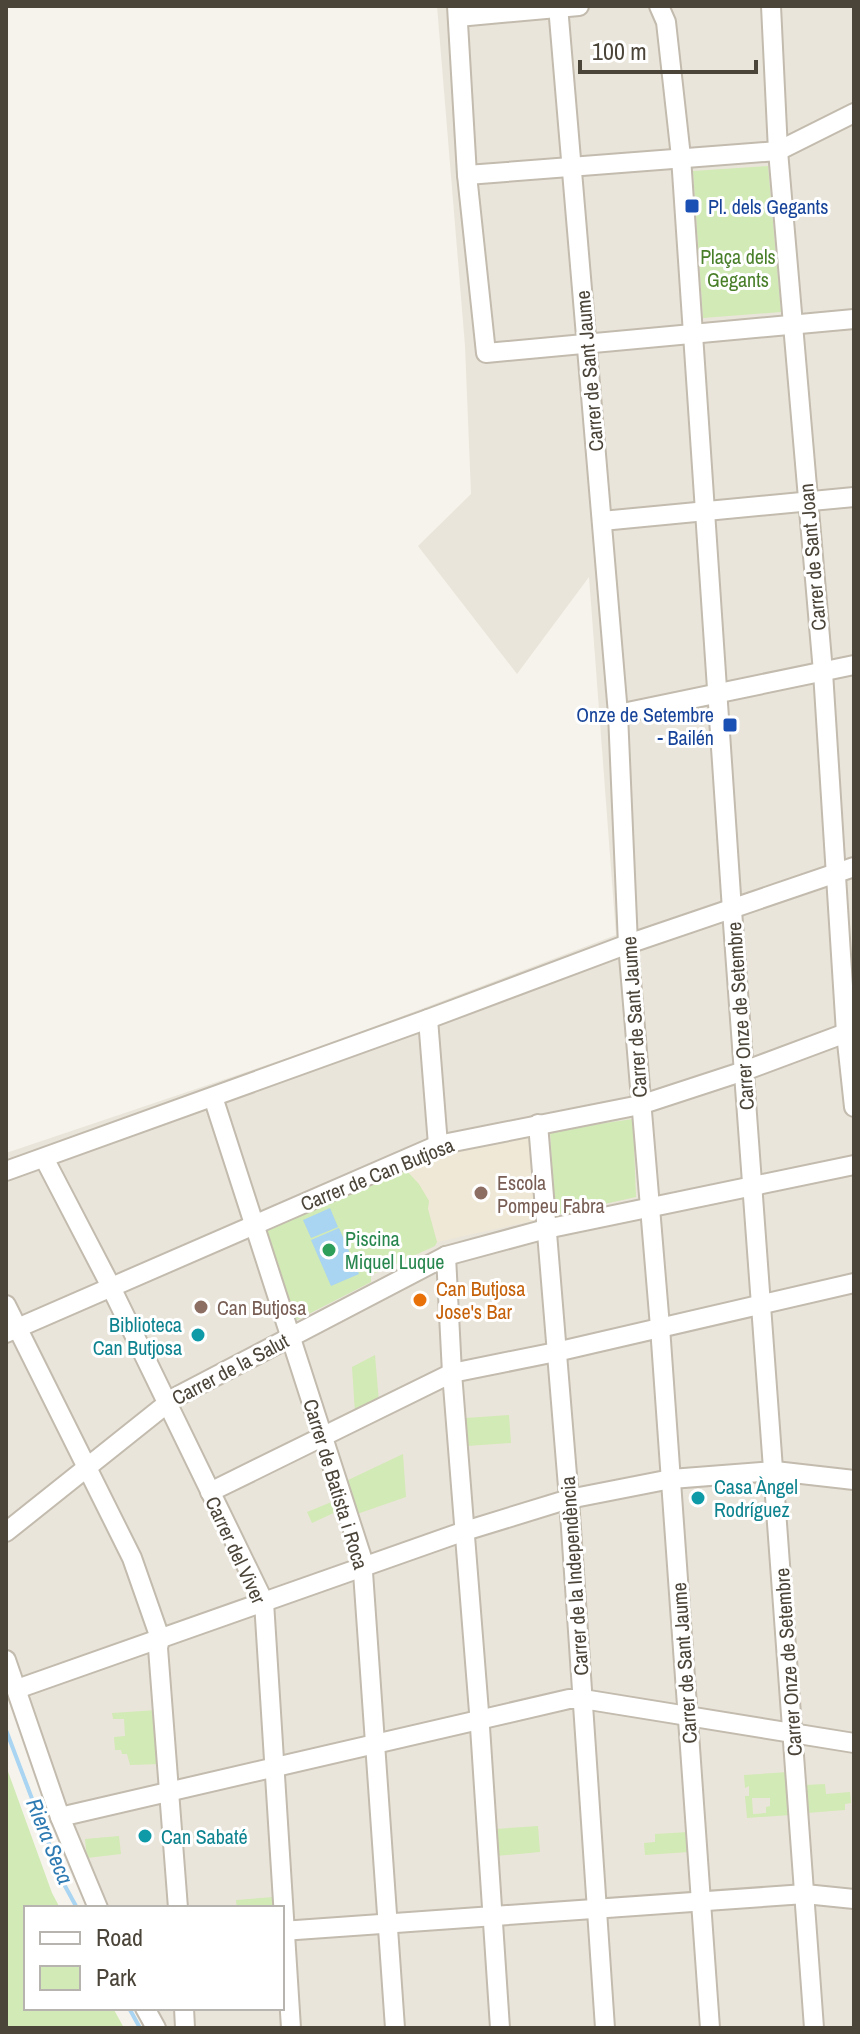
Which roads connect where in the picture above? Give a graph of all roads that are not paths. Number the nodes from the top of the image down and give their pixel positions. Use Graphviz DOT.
graph roads {
  1 [pos="579,6"];
  2 [pos="659,6"];
  3 [pos="771,6"];
  4 [pos="558,7"];
  5 [pos="458,12"];
  6 [pos="854,113"];
  7 [pos="778,151"];
  8 [pos="681,157"];
  9 [pos="573,165"];
  10 [pos="467,175"];
  11 [pos="854,319"];
  12 [pos="792,326"];
  13 [pos="693,334"];
  14 [pos="586,343"];
  15 [pos="854,497"];
  16 [pos="807,502"];
  17 [pos="706,510"];
  18 [pos="602,521"];
  19 [pos="854,665"];
  20 [pos="823,672"];
  21 [pos="719,693"];
  22 [pos="618,714"];
  23 [pos="845,870"];
  24 [pos="732,910"];
  25 [pos="628,944"];
  26 [pos="428,1019"];
  27 [pos="850,1032"];
  28 [pos="744,1071"];
  29 [pos="213,1097"];
  30 [pos="640,1105"];
  31 [pos="854,1107"];
  32 [pos="538,1124"];
  33 [pos="438,1145"];
  34 [pos="44,1158"];
  35 [pos="854,1165"];
  36 [pos="6,1171"];
  37 [pos="753,1188"];
  38 [pos="649,1209"];
  39 [pos="254,1225"];
  40 [pos="546,1229"];
  41 [pos="446,1256"];
  42 [pos="854,1283"];
  43 [pos="110,1287"];
  44 [pos="6,1305"];
  45 [pos="761,1305"];
  46 [pos="660,1327"];
  47 [pos="12,1331"];
  48 [pos="291,1337"];
  49 [pos="556,1352"];
  50 [pos="452,1373"];
  51 [pos="167,1403"];
  52 [pos="323,1436"];
  53 [pos="87,1468"];
  54 [pos="775,1471"];
  55 [pos="671,1479"];
  56 [pos="854,1480"];
  57 [pos="210,1492"];
  58 [pos="569,1499"];
  59 [pos="465,1531"];
  60 [pos="6,1532"];
  61 [pos="363,1567"];
  62 [pos="264,1602"];
  63 [pos="160,1638"];
  64 [pos="6,1660"];
  65 [pos="17,1689"];
  66 [pos="583,1699"];
  67 [pos="688,1716"];
  68 [pos="479,1719"];
  69 [pos="793,1733"];
  70 [pos="376,1743"];
  71 [pos="854,1743"];
  72 [pos="275,1768"];
  73 [pos="171,1791"];
  74 [pos="60,1817"];
  75 [pos="805,1894"];
  76 [pos="854,1899"];
  77 [pos="700,1901"];
  78 [pos="97,1906"];
  79 [pos="178,1906"];
  80 [pos="282,1906"];
  81 [pos="597,1907"];
  82 [pos="492,1915"];
  83 [pos="387,1923"];
  84 [pos="284,1931"];
  85 [pos="284,1943"];
  86 [pos="146,2010"];
  87 [pos="156,2028"];
  88 [pos="291,2028"];
  89 [pos="395,2028"];
  90 [pos="500,2028"];
  91 [pos="605,2028"];
  92 [pos="710,2028"];
  93 [pos="814,2028"];
  1 -- 4 [label="street"];
  2 -- 8 [label="street, Carrer Onze de Setembre"];
  3 -- 7 [label="street, Carrer de Sant Joan"];
  4 -- 5 [label="street"];
  4 -- 9 [label="street, Carrer de Sant Jaume"];
  5 -- 10 [label="street"];
  6 -- 7 [label="street"];
  7 -- 8 [label="street"];
  7 -- 12 [label="street, Carrer de Sant Joan"];
  8 -- 9 [label="street"];
  8 -- 13 [label="street, Carrer Onze de Setembre"];
  9 -- 10 [label="street"];
  9 -- 14 [label="street, Carrer de Sant Jaume"];
  10 -- 14 [label="street"];
  11 -- 12 [label="street"];
  12 -- 13 [label="street"];
  12 -- 16 [label="street, Carrer de Sant Joan"];
  13 -- 14 [label="street"];
  13 -- 17 [label="street, Carrer Onze de Setembre"];
  14 -- 18 [label="street, Carrer de Sant Jaume"];
  15 -- 16 [label="street"];
  16 -- 17 [label="street"];
  16 -- 20 [label="street, Carrer de Sant Joan"];
  17 -- 18 [label="street"];
  17 -- 21 [label="street, Carrer Onze de Setembre"];
  18 -- 22 [label="street, Carrer de Sant Jaume"];
  19 -- 20 [label="street"];
  20 -- 21 [label="street"];
  20 -- 23 [label="street, Carrer de Sant Joan"];
  21 -- 22 [label="street"];
  21 -- 24 [label="street, Carrer Onze de Setembre"];
  22 -- 25 [label="street, Carrer de Sant Jaume"];
  23 -- 24 [label="street"];
  23 -- 27 [label="street, Carrer de Sant Joan"];
  24 -- 25 [label="street"];
  24 -- 28 [label="street, Carrer Onze de Setembre"];
  25 -- 26 [label="street"];
  25 -- 30 [label="street, Carrer de Sant Jaume"];
  26 -- 29 [label="street"];
  26 -- 33 [label="street"];
  27 -- 28 [label="street, Carrer de Can Butjosa"];
  27 -- 31 [label="street, Carrer de Sant Joan"];
  28 -- 30 [label="street, Carrer de Can Butjosa"];
  28 -- 37 [label="street, Carrer Onze de Setembre"];
  29 -- 34 [label="street"];
  29 -- 39 [label="street, Carrer de Batista i Roca"];
  30 -- 32 [label="street, Carrer de Can Butjosa"];
  30 -- 38 [label="street, Carrer de Sant Jaume"];
  32 -- 33 [label="street, Carrer de Can Butjosa"];
  32 -- 40 [label="street, Carrer de la Independència"];
  33 -- 39 [label="street, Carrer de Can Butjosa"];
  34 -- 36 [label="street"];
  34 -- 43 [label="street, Carrer del Viver"];
  35 -- 37 [label="street, Carrer de la Salut"];
  37 -- 38 [label="street, Carrer de la Salut"];
  37 -- 45 [label="street, Carrer Onze de Setembre"];
  38 -- 40 [label="street, Carrer de la Salut"];
  38 -- 46 [label="street, Carrer de Sant Jaume"];
  39 -- 43 [label="street, Carrer de Can Butjosa"];
  39 -- 48 [label="street, Carrer de Batista i Roca"];
  40 -- 41 [label="street, Carrer de la Salut"];
  40 -- 49 [label="street, Carrer de la Independència"];
  41 -- 48 [label="street, Carrer de la Salut"];
  41 -- 50 [label="street"];
  42 -- 45 [label="street"];
  43 -- 47 [label="street, Carrer de Can Butjosa"];
  43 -- 51 [label="street, Carrer del Viver"];
  44 -- 47 [label="street"];
  45 -- 46 [label="street"];
  45 -- 54 [label="street, Carrer Onze de Setembre"];
  46 -- 49 [label="street"];
  46 -- 55 [label="street, Carrer de Sant Jaume"];
  47 -- 53 [label="street"];
  48 -- 51 [label="street, Carrer de la Salut"];
  48 -- 52 [label="street, Carrer de Batista i Roca"];
  49 -- 50 [label="street"];
  49 -- 58 [label="street, Carrer de la Independència"];
  50 -- 52 [label="street"];
  50 -- 59 [label="street"];
  51 -- 53 [label="street, Carrer de la Salut"];
  51 -- 57 [label="street, Carrer del Viver"];
  52 -- 57 [label="street"];
  52 -- 61 [label="street, Carrer de Batista i Roca"];
  53 -- 60 [label="street, Carrer de la Salut"];
  53 -- 63 [label="street"];
  54 -- 55 [label="street"];
  54 -- 56 [label="street"];
  54 -- 69 [label="street, Carrer Onze de Setembre"];
  55 -- 58 [label="street"];
  55 -- 67 [label="street, Carrer de Sant Jaume"];
  57 -- 62 [label="street, Carrer del Viver"];
  58 -- 59 [label="street"];
  58 -- 66 [label="street, Carrer de la Independència"];
  59 -- 61 [label="street"];
  59 -- 68 [label="street"];
  61 -- 62 [label="street"];
  61 -- 70 [label="street, Carrer de Batista i Roca"];
  62 -- 63 [label="street"];
  62 -- 72 [label="street, Carrer del Viver"];
  63 -- 65 [label="street"];
  63 -- 73 [label="street"];
  64 -- 65 [label="street"];
  65 -- 74 [label="street"];
  66 -- 67 [label="street"];
  66 -- 68 [label="street"];
  66 -- 81 [label="street, Carrer de la Independència"];
  67 -- 69 [label="street"];
  67 -- 77 [label="street, Carrer de Sant Jaume"];
  68 -- 70 [label="street"];
  68 -- 82 [label="street"];
  69 -- 71 [label="street"];
  69 -- 75 [label="street, Carrer Onze de Setembre"];
  70 -- 72 [label="street"];
  70 -- 83 [label="street, Carrer de Batista i Roca"];
  72 -- 73 [label="street"];
  72 -- 80 [label="street, Carrer del Viver"];
  73 -- 74 [label="street"];
  73 -- 79 [label="street"];
  74 -- 78 [label="street"];
  75 -- 76 [label="street"];
  75 -- 77 [label="street"];
  75 -- 93 [label="street, Carrer Onze de Setembre"];
  77 -- 81 [label="street"];
  77 -- 92 [label="street, Carrer de Sant Jaume"];
  81 -- 82 [label="street"];
  81 -- 91 [label="street, Carrer de la Independència"];
  82 -- 83 [label="street"];
  82 -- 90 [label="street"];
  83 -- 84 [label="street"];
  83 -- 89 [label="street, Carrer de Batista i Roca"];
  85 -- 88 [label="street, Carrer del Viver"];
  86 -- 87 [label="street"];
}
